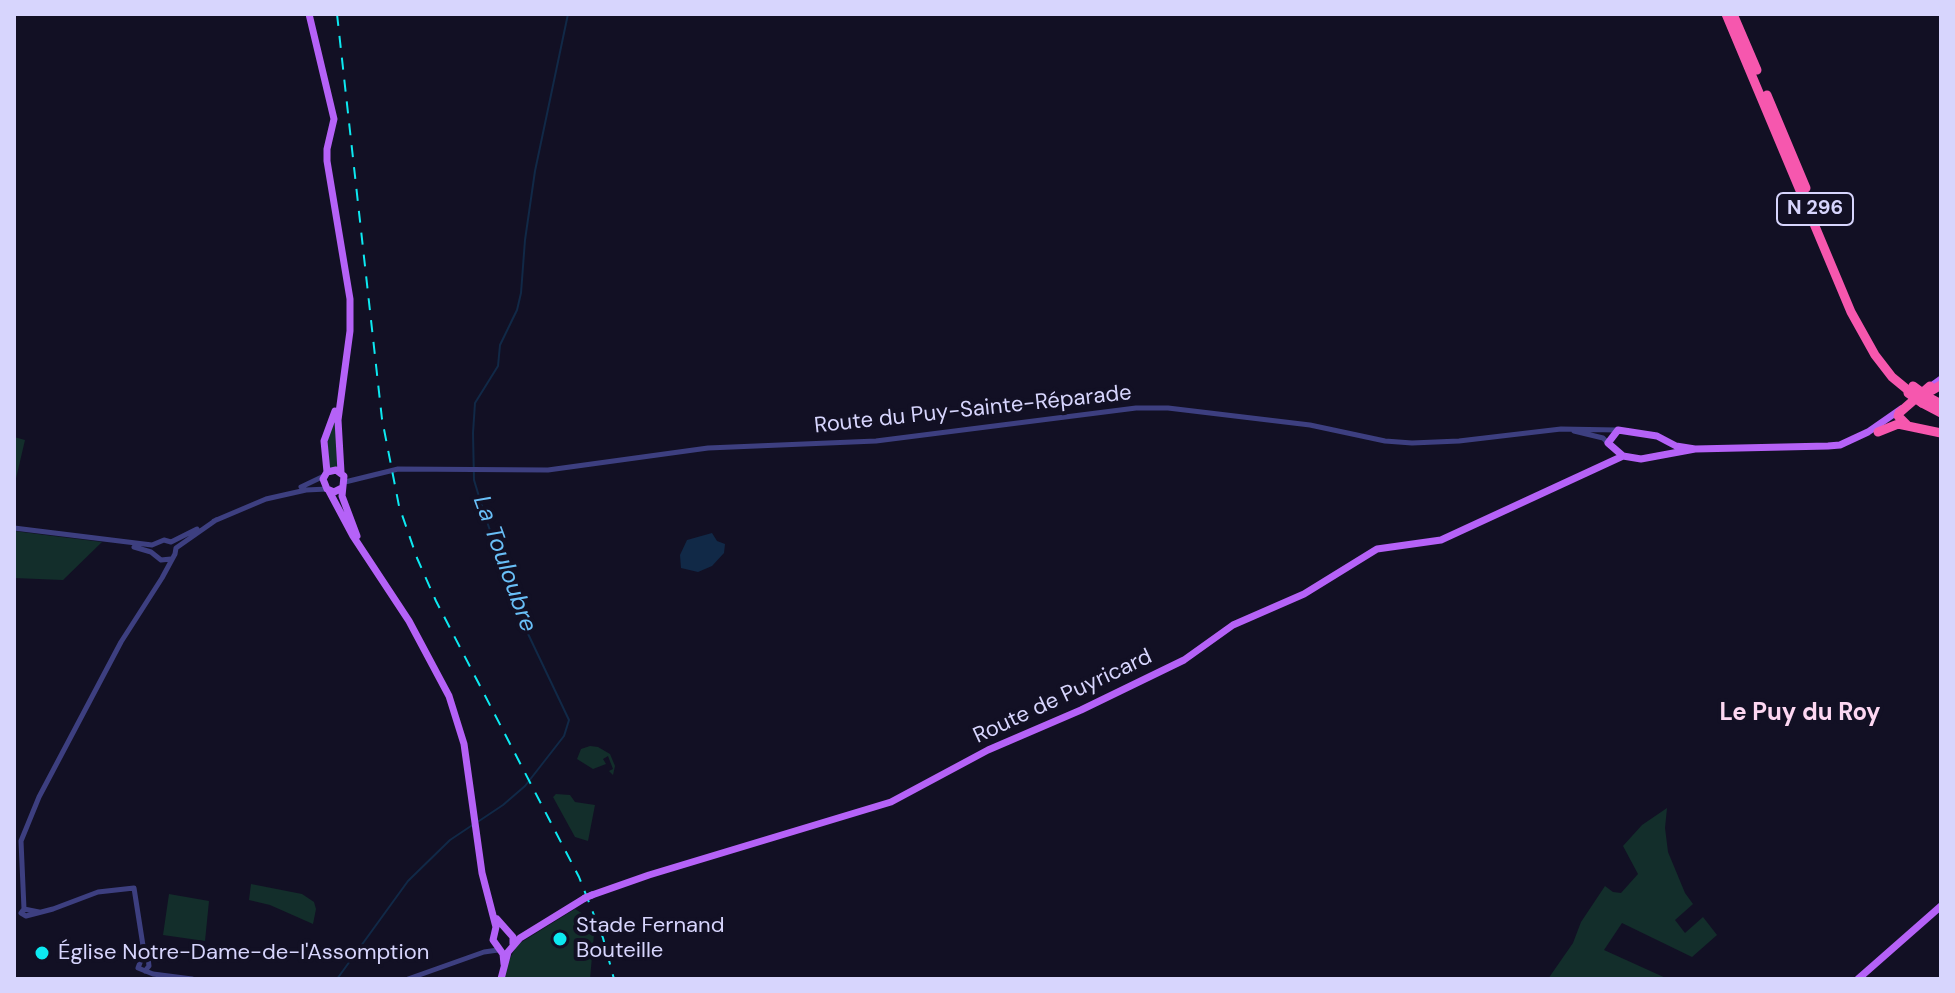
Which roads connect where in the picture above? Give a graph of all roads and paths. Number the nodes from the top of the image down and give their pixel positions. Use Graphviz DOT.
graph roads {
  1 [pos="309,14"];
  2 [pos="1726,14"];
  3 [pos="1733,14"];
  4 [pos="1910,390"];
  5 [pos="340,394"];
  6 [pos="1935,396"];
  7 [pos="1900,414"];
  8 [pos="1907,425"];
  9 [pos="1561,429"];
  10 [pos="1618,430"];
  11 [pos="1878,432"];
  12 [pos="1941,432"];
  13 [pos="1669,443"];
  14 [pos="1844,443"];
  15 [pos="1609,444"];
  16 [pos="1695,449"];
  17 [pos="1746,449"];
  18 [pos="1668,454"];
  19 [pos="1623,456"];
  20 [pos="1597,467"];
  21 [pos="326,474"];
  22 [pos="343,480"];
  23 [pos="328,490"];
  24 [pos="286,493"];
  25 [pos="216,520"];
  26 [pos="14,528"];
  27 [pos="104,539"];
  28 [pos="171,542"];
  29 [pos="157,545"];
  30 [pos="176,548"];
  31 [pos="364,553"];
  32 [pos="159,559"];
  33 [pos="172,559"];
  34 [pos="162,578"];
  35 [pos="1941,905"];
  36 [pos="492,910"];
  37 [pos="508,932"];
  38 [pos="528,932"];
  39 [pos="494,937"];
  40 [pos="511,947"];
  41 [pos="499,950"];
  42 [pos="484,952"];
  43 [pos="504,964"];
  44 [pos="192,979"];
  45 [pos="408,979"];
  46 [pos="501,979"];
  47 [pos="1858,979"];
  1 -- 5 [label="main road"];
  2 -- 4 [label="highway, N 296"];
  3 -- 4 [label="highway, N 296"];
  4 -- 6 [label="highway, N 296, bridge"];
  5 -- 21 [label="main road"];
  5 -- 22 [label="main road"];
  6 -- 7 [label="highway"];
  6 -- 14 [label="main road, Route de Puyricard"];
  7 -- 8 [label="highway"];
  7 -- 11 [label="main road, Route de Puyricard"];
  7 -- 12 [label="highway"];
  7 -- 14 [label="main road"];
  8 -- 11 [label="highway"];
  8 -- 12 [label="highway"];
  9 -- 10 [label="street, Route du Puy-Sainte-Réparade"];
  9 -- 15 [label="street, Route du Puy-Sainte-Réparade"];
  9 -- 22 [label="street, Route du Puy-Sainte-Réparade"];
  10 -- 13 [label="main road, Route de Puyricard"];
  10 -- 15 [label="main road"];
  11 -- 17 [label="main road, Route de Puyricard"];
  13 -- 16 [label="main road, Route de Puyricard"];
  13 -- 18 [label="main road"];
  14 -- 17 [label="main road, Route de Puyricard"];
  15 -- 19 [label="main road"];
  15 -- 20 [label="main road"];
  16 -- 17 [label="main road, Route de Puyricard"];
  16 -- 18 [label="main road, Route de Puyricard"];
  18 -- 19 [label="main road, Route de Puyricard"];
  19 -- 20 [label="main road, Route de Puyricard"];
  20 -- 38 [label="main road, Route de Puyricard"];
  21 -- 22 [label="main road"];
  21 -- 23 [label="main road"];
  21 -- 24 [label="street"];
  22 -- 23 [label="main road"];
  22 -- 31 [label="main road"];
  23 -- 24 [label="street"];
  23 -- 31 [label="main road"];
  24 -- 25 [label="street"];
  25 -- 28 [label="street"];
  25 -- 30 [label="street"];
  26 -- 27 [label="street"];
  27 -- 29 [label="street"];
  27 -- 32 [label="street"];
  28 -- 29 [label="street"];
  28 -- 30 [label="street"];
  29 -- 32 [label="street"];
  30 -- 33 [label="street"];
  31 -- 36 [label="main road"];
  32 -- 33 [label="street"];
  32 -- 34 [label="street"];
  33 -- 34 [label="street"];
  34 -- 44 [label="street"];
  35 -- 47 [label="main road"];
  36 -- 37 [label="main road"];
  36 -- 39 [label="main road"];
  37 -- 38 [label="main road, Route de Puyricard"];
  37 -- 39 [label="main road, Route de Puyricard"];
  37 -- 40 [label="main road"];
  38 -- 40 [label="main road, Route de Puyricard"];
  39 -- 41 [label="main road"];
  39 -- 42 [label="street"];
  40 -- 41 [label="main road"];
  40 -- 43 [label="main road"];
  41 -- 42 [label="street"];
  41 -- 43 [label="main road"];
  42 -- 45 [label="street"];
  43 -- 46 [label="main road"];
}
